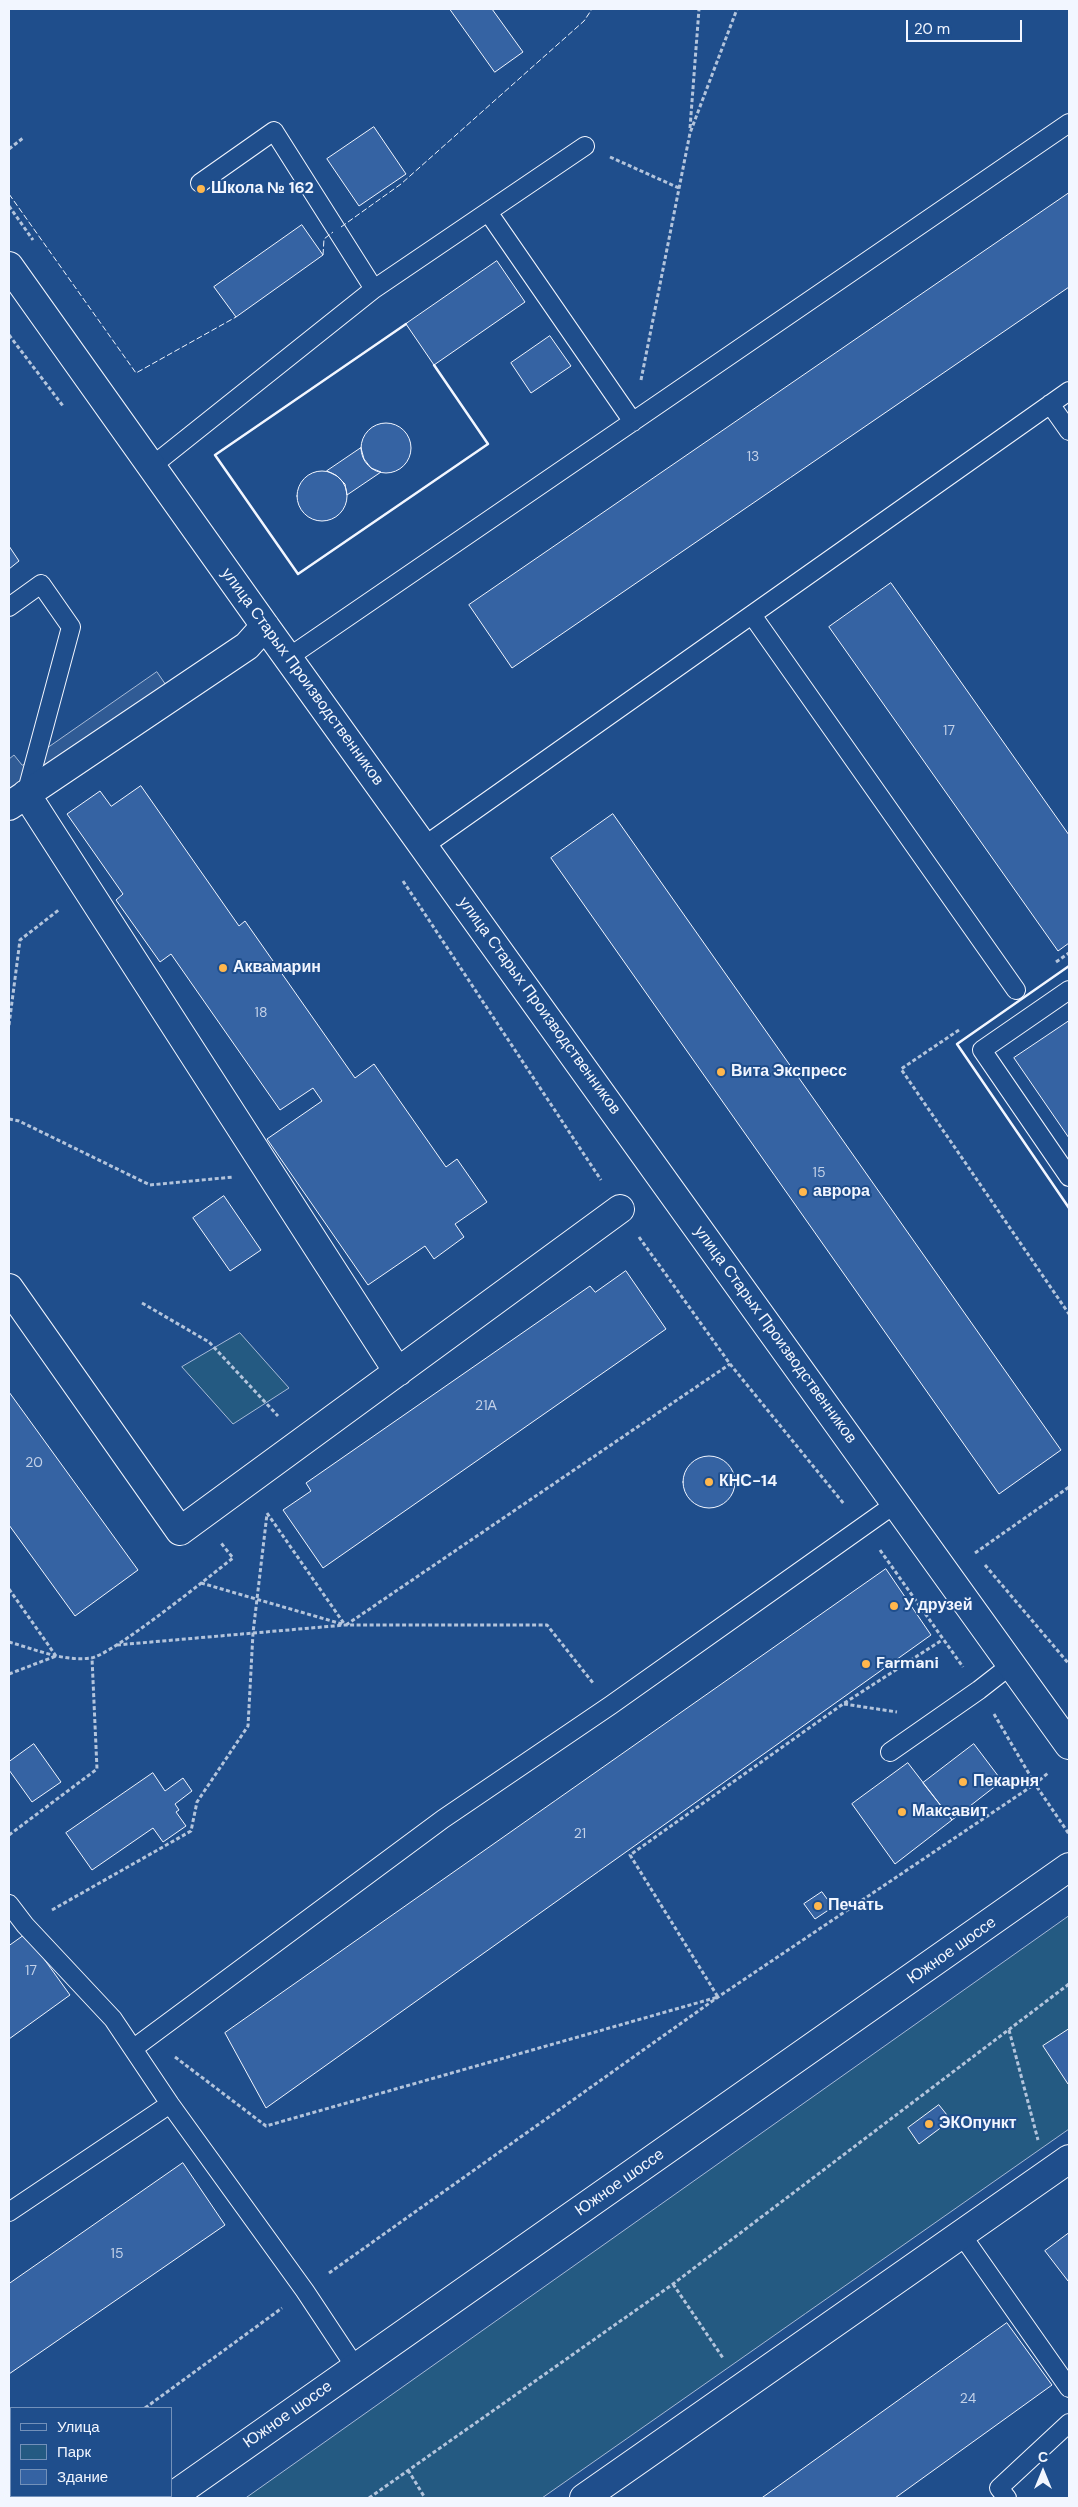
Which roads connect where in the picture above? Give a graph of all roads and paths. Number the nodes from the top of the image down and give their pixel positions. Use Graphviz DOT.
graph roads {
  1 [pos="699,9"];
  2 [pos="737,9"];
  3 [pos="1069,123"];
  4 [pos="690,133"];
  5 [pos="23,138"];
  6 [pos="584,146"];
  7 [pos="9,149"];
  8 [pos="200,183"];
  9 [pos="679,188"];
  10 [pos="488,212"];
  11 [pos="9,266"];
  12 [pos="374,289"];
  13 [pos="9,335"];
  14 [pos="1069,391"];
  15 [pos="1050,404"];
  16 [pos="68,413"];
  17 [pos="632,422"];
  18 [pos="1069,431"];
  19 [pos="152,466"];
  20 [pos="9,606"];
  21 [pos="752,615"];
  22 [pos="265,626"];
  23 [pos="289,657"];
  24 [pos="17,800"];
  25 [pos="424,846"];
  26 [pos="401,878"];
  27 [pos="86,888"];
  28 [pos="1069,953"];
  29 [pos="1016,990"];
  30 [pos="1069,990"];
  31 [pos="9,1025"];
  32 [pos="962,1027"];
  33 [pos="9,1119"];
  34 [pos="270,1174"];
  35 [pos="1069,1177"];
  36 [pos="620,1209"];
  37 [pos="9,1288"];
  38 [pos="142,1303"];
  39 [pos="1069,1314"];
  40 [pos="730,1364"];
  41 [pos="398,1372"];
  42 [pos="302,1442"];
  43 [pos="1069,1487"];
  44 [pos="895,1504"];
  45 [pos="262,1506"];
  46 [pos="267,1514"];
  47 [pos="862,1527"];
  48 [pos="218,1538"];
  49 [pos="975,1553"];
  50 [pos="200,1583"];
  51 [pos="9,1589"];
  52 [pos="257,1599"];
  53 [pos="345,1625"];
  54 [pos="253,1633"];
  55 [pos="942,1640"];
  56 [pos="9,1642"];
  57 [pos="117,1645"];
  58 [pos="56,1656"];
  59 [pos="92,1658"];
  60 [pos="1011,1665"];
  61 [pos="9,1674"];
  62 [pos="979,1690"];
  63 [pos="843,1704"];
  64 [pos="611,1705"];
  65 [pos="937,1718"];
  66 [pos="1069,1745"];
  67 [pos="890,1752"];
  68 [pos="1049,1772"];
  69 [pos="1035,1784"];
  70 [pos="1069,1834"];
  71 [pos="9,1835"];
  72 [pos="1069,1867"];
  73 [pos="9,1904"];
  74 [pos="25,1925"];
  75 [pos="1069,1984"];
  76 [pos="718,1997"];
  77 [pos="1009,2030"];
  78 [pos="134,2048"];
  79 [pos="178,2067"];
  80 [pos="170,2104"];
  81 [pos="1069,2159"];
  82 [pos="1046,2175"];
  83 [pos="9,2212"];
  84 [pos="961,2234"];
  85 [pos="673,2284"];
  86 [pos="305,2291"];
  87 [pos="356,2368"];
  88 [pos="743,2387"];
  89 [pos="1069,2388"];
  90 [pos="146,2407"];
  91 [pos="1069,2423"];
  92 [pos="408,2470"];
  93 [pos="172,2497"];
  94 [pos="368,2498"];
  95 [pos="425,2498"];
  96 [pos="584,2498"];
  97 [pos="1006,2498"];
  1 -- 4 [label="path"];
  2 -- 4 [label="path"];
  3 -- 17 [label="lane"];
  4 -- 9 [label="path"];
  5 -- 7 [label="path"];
  6 -- 9 [label="path"];
  6 -- 10 [label="lane"];
  8 -- 12 [label="lane"];
  9 -- 17 [label="path"];
  10 -- 12 [label="lane"];
  10 -- 17 [label="lane"];
  11 -- 19 [label="street, улица Старых Производственников"];
  12 -- 19 [label="lane"];
  13 -- 16 [label="path"];
  14 -- 15 [label="lane"];
  15 -- 18 [label="lane"];
  15 -- 21 [label="lane"];
  17 -- 23 [label="lane"];
  19 -- 22 [label="street, улица Старых Производственников"];
  20 -- 24 [label="lane"];
  21 -- 25 [label="lane"];
  21 -- 29 [label="lane"];
  22 -- 23 [label="street, улица Старых Производственников"];
  22 -- 24 [label="street"];
  23 -- 25 [label="street, улица Старых Производственников"];
  24 -- 27 [label="street"];
  25 -- 44 [label="street, улица Старых Производственников"];
  26 -- 36 [label="path"];
  27 -- 31 [label="path"];
  27 -- 34 [label="street"];
  28 -- 29 [label="path"];
  30 -- 35 [label="lane"];
  32 -- 39 [label="path"];
  33 -- 34 [label="path"];
  34 -- 41 [label="street"];
  36 -- 40 [label="path"];
  36 -- 41 [label="street"];
  37 -- 42 [label="street"];
  38 -- 42 [label="path"];
  40 -- 47 [label="path"];
  40 -- 53 [label="path"];
  41 -- 42 [label="street"];
  43 -- 49 [label="path"];
  44 -- 47 [label="lane"];
  44 -- 60 [label="street, улица Старых Производственников"];
  45 -- 46 [label="path"];
  46 -- 52 [label="path"];
  46 -- 53 [label="path"];
  47 -- 55 [label="path"];
  47 -- 64 [label="lane"];
  48 -- 50 [label="path"];
  50 -- 52 [label="path"];
  50 -- 57 [label="path"];
  51 -- 58 [label="path"];
  52 -- 53 [label="path"];
  52 -- 54 [label="path"];
  53 -- 54 [label="path"];
  53 -- 64 [label="path"];
  54 -- 57 [label="path"];
  54 -- 74 [label="path"];
  55 -- 62 [label="path"];
  55 -- 63 [label="path"];
  56 -- 58 [label="path"];
  57 -- 59 [label="path"];
  58 -- 59 [label="path"];
  58 -- 61 [label="path"];
  59 -- 71 [label="path"];
  60 -- 62 [label="lane"];
  60 -- 66 [label="street, улица Старых Производственников"];
  62 -- 65 [label="lane"];
  62 -- 69 [label="path"];
  63 -- 65 [label="path"];
  63 -- 76 [label="path"];
  64 -- 78 [label="lane"];
  65 -- 67 [label="lane"];
  68 -- 69 [label="path"];
  69 -- 70 [label="path"];
  69 -- 76 [label="path"];
  72 -- 87 [label="street, Южное шоссе"];
  73 -- 74 [label="lane"];
  74 -- 78 [label="lane"];
  75 -- 77 [label="path"];
  76 -- 79 [label="path"];
  76 -- 86 [label="path"];
  77 -- 82 [label="path"];
  77 -- 85 [label="path"];
  78 -- 80 [label="lane"];
  80 -- 83 [label="lane"];
  80 -- 86 [label="lane"];
  81 -- 82 [label="street"];
  82 -- 84 [label="street"];
  84 -- 88 [label="street"];
  84 -- 89 [label="lane"];
  85 -- 88 [label="path"];
  85 -- 92 [label="path"];
  86 -- 87 [label="lane"];
  86 -- 90 [label="path"];
  87 -- 93 [label="street, Южное шоссе"];
  88 -- 96 [label="street"];
  91 -- 97 [label="lane"];
  92 -- 94 [label="path"];
  92 -- 95 [label="path"];
}
